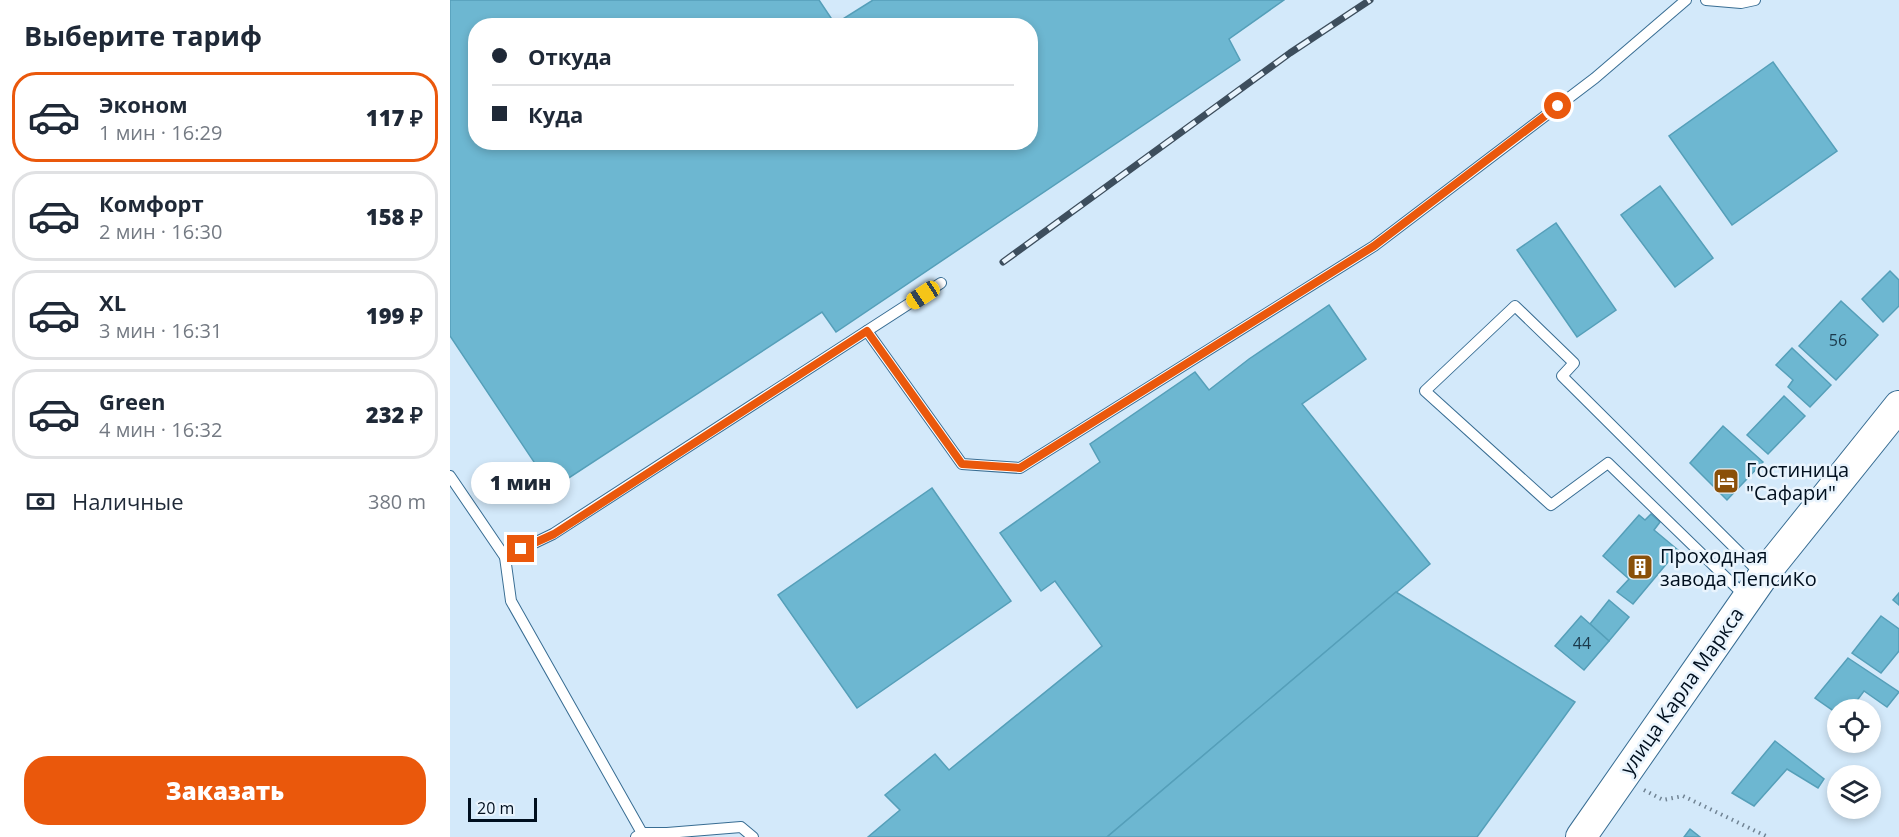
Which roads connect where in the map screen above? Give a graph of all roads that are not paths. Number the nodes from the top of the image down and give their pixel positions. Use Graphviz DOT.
graph roads {
  1 [pos="1686,0"];
  2 [pos="1706,0"];
  3 [pos="1755,0"];
  4 [pos="941,283"];
  5 [pos="867,331"];
  6 [pos="1899,406"];
  7 [pos="450,476"];
  8 [pos="506,557"];
  9 [pos="1755,587"];
  10 [pos="639,835"];
  11 [pos="753,837"];
  12 [pos="1581,837"];
  1 -- 5 [label="lane"];
  2 -- 3 [label="lane"];
  4 -- 5 [label="lane"];
  5 -- 8 [label="lane"];
  6 -- 9 [label="main road, улица Карла Маркса"];
  7 -- 8 [label="lane"];
  8 -- 10 [label="lane"];
  9 -- 9 [label="lane"];
  9 -- 12 [label="main road, улица Карла Маркса"];
  10 -- 11 [label="lane"];
}
